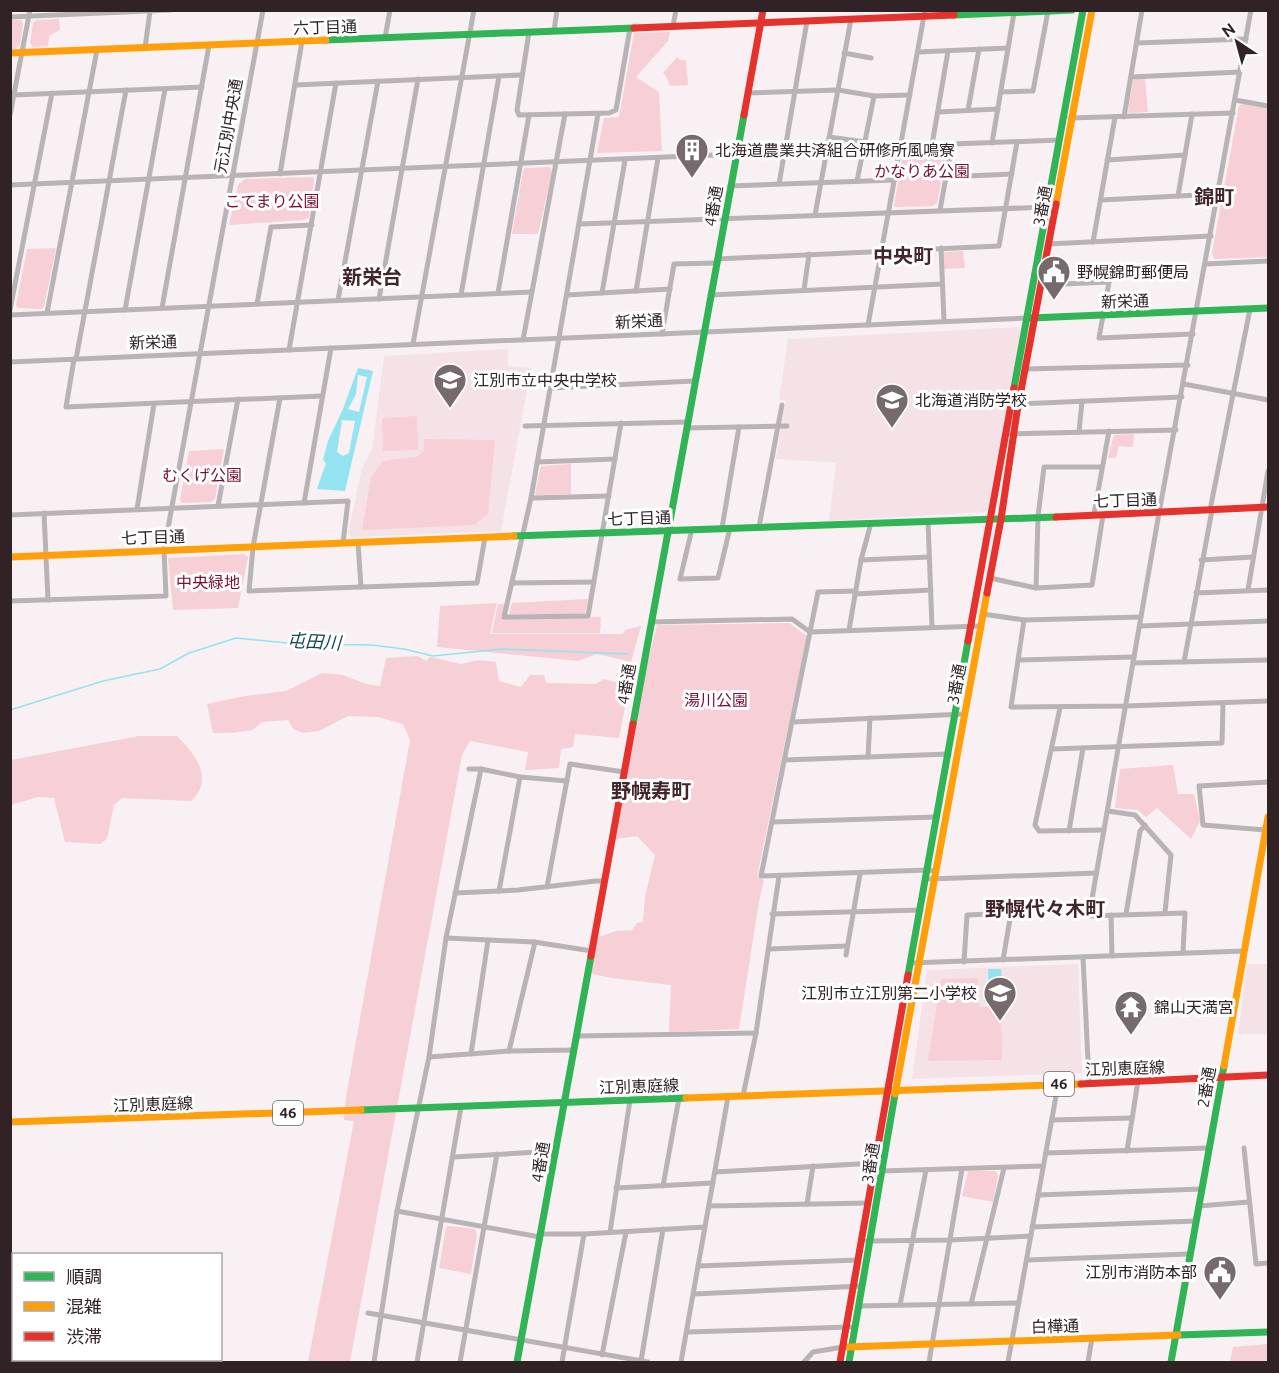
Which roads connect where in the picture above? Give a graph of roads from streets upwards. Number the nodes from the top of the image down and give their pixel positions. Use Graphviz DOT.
graph roads {
  1 [pos="170,10"];
  2 [pos="262,10"];
  3 [pos="390,10"];
  4 [pos="474,10"];
  5 [pos="557,10"];
  6 [pos="676,10"];
  7 [pos="763,10"];
  8 [pos="1072,10"];
  9 [pos="1083,10"];
  10 [pos="1092,10"];
  11 [pos="1142,10"];
  12 [pos="1251,10"];
  13 [pos="150,11"];
  14 [pos="1048,11"];
  15 [pos="29,13"];
  16 [pos="64,13"];
  17 [pos="925,13"];
  18 [pos="1014,13"];
  19 [pos="10,17"];
  20 [pos="850,19"];
  21 [pos="807,21"];
  22 [pos="760,23"];
  23 [pos="673,26"];
  24 [pos="630,28"];
  25 [pos="554,31"];
  26 [pos="529,32"];
  27 [pos="470,34"];
  28 [pos="386,38"];
  29 [pos="1246,39"];
  30 [pos="303,41"];
  31 [pos="257,43"];
  32 [pos="1137,43"];
  33 [pos="209,45"];
  34 [pos="145,48"];
  35 [pos="1008,48"];
  36 [pos="97,50"];
  37 [pos="979,50"];
  38 [pos="948,51"];
  39 [pos="22,52"];
  40 [pos="918,52"];
  41 [pos="10,53"];
  42 [pos="844,53"];
  43 [pos="871,58"];
  44 [pos="1240,72"];
  45 [pos="522,75"];
  46 [pos="499,76"];
  47 [pos="1131,77"];
  48 [pos="462,78"];
  49 [pos="418,79"];
  50 [pos="378,81"];
  51 [pos="336,83"];
  52 [pos="295,85"];
  53 [pos="202,87"];
  54 [pos="165,89"];
  55 [pos="126,90"];
  56 [pos="838,90"];
  57 [pos="796,91"];
  58 [pos="88,92"];
  59 [pos="1000,92"];
  60 [pos="52,93"];
  61 [pos="747,93"];
  62 [pos="14,95"];
  63 [pos="910,95"];
  64 [pos="874,96"];
  65 [pos="1235,100"];
  66 [pos="1269,106"];
  67 [pos="998,109"];
  68 [pos="968,110"];
  69 [pos="938,112"];
  70 [pos="1233,113"];
  71 [pos="565,114"];
  72 [pos="598,114"];
  73 [pos="1192,114"];
  74 [pos="529,115"];
  75 [pos="10,116"];
  76 [pos="1115,117"];
  77 [pos="1124,117"];
  78 [pos="1072,118"];
  79 [pos="1063,119"];
  80 [pos="829,137"];
  81 [pos="1059,140"];
  82 [pos="865,142"];
  83 [pos="992,142"];
  84 [pos="1017,142"];
  85 [pos="952,144"];
  86 [pos="932,145"];
  87 [pos="901,146"];
  88 [pos="736,154"];
  89 [pos="1185,155"];
  90 [pos="658,158"];
  91 [pos="625,160"];
  92 [pos="1107,160"];
  93 [pos="591,161"];
  94 [pos="557,163"];
  95 [pos="520,165"];
  96 [pos="483,166"];
  97 [pos="445,167"];
  98 [pos="402,170"];
  99 [pos="361,171"];
  100 [pos="321,172"];
  101 [pos="280,174"];
  102 [pos="1012,174"];
  103 [pos="232,177"];
  104 [pos="946,177"];
  105 [pos="186,179"];
  106 [pos="147,180"];
  107 [pos="895,180"];
  108 [pos="857,181"];
  109 [pos="109,182"];
  110 [pos="71,183"];
  111 [pos="821,183"];
  112 [pos="779,184"];
  113 [pos="10,185"];
  114 [pos="35,185"];
  115 [pos="730,186"];
  116 [pos="1218,194"];
  117 [pos="1178,196"];
  118 [pos="1101,200"];
  119 [pos="1047,207"];
  120 [pos="1055,207"];
  121 [pos="1006,208"];
  122 [pos="940,210"];
  123 [pos="889,212"];
  124 [pos="815,215"];
  125 [pos="724,218"];
  126 [pos="648,221"];
  127 [pos="614,223"];
  128 [pos="580,224"];
  129 [pos="312,225"];
  130 [pos="1211,236"];
  131 [pos="1093,242"];
  132 [pos="1048,244"];
  133 [pos="941,248"];
  134 [pos="882,251"];
  135 [pos="809,254"];
  136 [pos="716,261"];
  137 [pos="1269,261"];
  138 [pos="1206,264"];
  139 [pos="942,284"];
  140 [pos="1041,285"];
  141 [pos="875,287"];
  142 [pos="670,290"];
  143 [pos="804,290"];
  144 [pos="636,291"];
  145 [pos="532,292"];
  146 [pos="498,293"];
  147 [pos="602,293"];
  148 [pos="710,294"];
  149 [pos="461,295"];
  150 [pos="567,295"];
  151 [pos="422,297"];
  152 [pos="379,299"];
  153 [pos="338,300"];
  154 [pos="298,302"];
  155 [pos="257,304"];
  156 [pos="209,306"];
  157 [pos="162,308"];
  158 [pos="1269,308"];
  159 [pos="1250,309"];
  160 [pos="10,310"];
  161 [pos="125,310"];
  162 [pos="1197,311"];
  163 [pos="85,312"];
  164 [pos="47,313"];
  165 [pos="10,315"];
  166 [pos="1103,315"];
  167 [pos="1031,318"];
  168 [pos="944,321"];
  169 [pos="868,325"];
  170 [pos="703,332"];
  171 [pos="662,334"];
  172 [pos="1193,334"];
  173 [pos="560,338"];
  174 [pos="523,340"];
  175 [pos="413,344"];
  176 [pos="331,348"];
  177 [pos="290,350"];
  178 [pos="201,354"];
  179 [pos="75,359"];
  180 [pos="10,362"];
  181 [pos="1188,365"];
  182 [pos="1025,369"];
  183 [pos="694,381"];
  184 [pos="1184,384"];
  185 [pos="550,388"];
  186 [pos="1235,392"];
  187 [pos="322,396"];
  188 [pos="1182,397"];
  189 [pos="280,398"];
  190 [pos="238,399"];
  191 [pos="1269,400"];
  192 [pos="192,401"];
  193 [pos="1082,401"];
  194 [pos="154,404"];
  195 [pos="1018,404"];
  196 [pos="782,405"];
  197 [pos="621,423"];
  198 [pos="544,425"];
  199 [pos="686,425"];
  200 [pos="525,426"];
  201 [pos="777,426"];
  202 [pos="787,426"];
  203 [pos="739,427"];
  204 [pos="1176,430"];
  205 [pos="1109,431"];
  206 [pos="1079,432"];
  207 [pos="1010,434"];
  208 [pos="615,459"];
  209 [pos="537,462"];
  210 [pos="1101,467"];
  211 [pos="1269,471"];
  212 [pos="609,496"];
  213 [pos="531,498"];
  214 [pos="303,503"];
  215 [pos="261,504"];
  216 [pos="218,506"];
  217 [pos="1265,507"];
  218 [pos="172,508"];
  219 [pos="137,509"];
  220 [pos="1211,510"];
  221 [pos="44,513"];
  222 [pos="1160,513"];
  223 [pos="1094,514"];
  224 [pos="10,515"];
  225 [pos="1103,515"];
  226 [pos="1038,517"];
  227 [pos="992,519"];
  228 [pos="1001,519"];
  229 [pos="928,521"];
  230 [pos="871,523"];
  231 [pos="759,527"];
  232 [pos="726,528"];
  233 [pos="692,529"];
  234 [pos="668,530"];
  235 [pos="602,533"];
  236 [pos="485,537"];
  237 [pos="523,537"];
  238 [pos="343,543"];
  239 [pos="358,543"];
  240 [pos="253,547"];
  241 [pos="164,550"];
  242 [pos="44,556"];
  243 [pos="10,557"];
  244 [pos="929,557"];
  245 [pos="1253,557"];
  246 [pos="861,560"];
  247 [pos="1202,560"];
  248 [pos="990,578"];
  249 [pos="594,582"];
  250 [pos="512,583"];
  251 [pos="361,587"];
  252 [pos="1035,588"];
  253 [pos="931,590"];
  254 [pos="1248,590"];
  255 [pos="1269,590"];
  256 [pos="856,592"];
  257 [pos="1196,593"];
  258 [pos="48,600"];
  259 [pos="10,601"];
  260 [pos="983,614"];
  261 [pos="1141,616"];
  262 [pos="1024,620"];
  263 [pos="1269,621"];
  264 [pos="651,622"];
  265 [pos="1190,623"];
  266 [pos="972,626"];
  267 [pos="981,626"];
  268 [pos="1140,626"];
  269 [pos="932,627"];
  270 [pos="849,630"];
  271 [pos="810,632"];
  272 [pos="1018,660"];
  273 [pos="1134,660"];
  274 [pos="1269,660"];
  275 [pos="1184,662"];
  276 [pos="1269,701"];
  277 [pos="1223,702"];
  278 [pos="1126,706"];
  279 [pos="1060,708"];
  280 [pos="960,714"];
  281 [pos="870,718"];
  282 [pos="793,722"];
  283 [pos="1083,748"];
  284 [pos="1119,748"];
  285 [pos="1052,749"];
  286 [pos="949,754"];
  287 [pos="868,757"];
  288 [pos="785,760"];
  289 [pos="469,769"];
  290 [pos="481,769"];
  291 [pos="624,772"];
  292 [pos="520,777"];
  293 [pos="567,781"];
  294 [pos="1269,782"];
  295 [pos="1108,811"];
  296 [pos="937,817"];
  297 [pos="1269,817"];
  298 [pos="772,822"];
  299 [pos="1145,825"];
  300 [pos="1104,830"];
  301 [pos="1266,830"];
  302 [pos="1069,831"];
  303 [pos="927,870"];
  304 [pos="1097,873"];
  305 [pos="860,874"];
  306 [pos="936,875"];
  307 [pos="779,876"];
  308 [pos="926,879"];
  309 [pos="604,881"];
  310 [pos="547,887"];
  311 [pos="499,891"];
  312 [pos="455,893"];
  313 [pos="920,910"];
  314 [pos="929,910"];
  315 [pos="853,911"];
  316 [pos="1165,912"];
  317 [pos="1126,914"];
  318 [pos="772,915"];
  319 [pos="1111,915"];
  320 [pos="447,938"];
  321 [pos="489,940"];
  322 [pos="535,942"];
  323 [pos="847,946"];
  324 [pos="768,949"];
  325 [pos="592,951"];
  326 [pos="1244,951"];
  327 [pos="1183,953"];
  328 [pos="846,955"];
  329 [pos="1112,956"];
  330 [pos="1083,957"];
  331 [pos="1003,960"];
  332 [pos="964,962"];
  333 [pos="914,963"];
  334 [pos="756,1033"];
  335 [pos="577,1036"];
  336 [pos="574,1050"];
  337 [pos="509,1052"];
  338 [pos="471,1054"];
  339 [pos="429,1057"];
  340 [pos="1269,1075"];
  341 [pos="1221,1077"];
  342 [pos="1138,1081"];
  343 [pos="1089,1082"];
  344 [pos="1058,1084"];
  345 [pos="892,1090"];
  346 [pos="743,1096"];
  347 [pos="728,1097"];
  348 [pos="679,1098"];
  349 [pos="630,1100"];
  350 [pos="565,1103"];
  351 [pos="461,1107"];
  352 [pos="419,1108"];
  353 [pos="1132,1118"];
  354 [pos="1052,1120"];
  355 [pos="10,1122"];
  356 [pos="1209,1148"];
  357 [pos="1244,1148"];
  358 [pos="556,1151"];
  359 [pos="1127,1151"];
  360 [pos="1046,1154"];
  361 [pos="497,1155"];
  362 [pos="453,1157"];
  363 [pos="876,1163"];
  364 [pos="813,1166"];
  365 [pos="1043,1166"];
  366 [pos="1004,1168"];
  367 [pos="962,1169"];
  368 [pos="926,1170"];
  369 [pos="882,1171"];
  370 [pos="715,1172"];
  371 [pos="713,1184"];
  372 [pos="663,1186"];
  373 [pos="616,1188"];
  374 [pos="1202,1189"];
  375 [pos="1038,1195"];
  376 [pos="1250,1202"];
  377 [pos="873,1203"];
  378 [pos="807,1204"];
  379 [pos="709,1206"];
  380 [pos="1198,1206"];
  381 [pos="398,1211"];
  382 [pos="442,1218"];
  383 [pos="1196,1221"];
  384 [pos="483,1226"];
  385 [pos="705,1227"];
  386 [pos="1032,1227"];
  387 [pos="663,1229"];
  388 [pos="610,1232"];
  389 [pos="626,1232"];
  390 [pos="584,1234"];
  391 [pos="540,1236"];
  392 [pos="1031,1236"];
  393 [pos="986,1239"];
  394 [pos="950,1240"];
  395 [pos="866,1241"];
  396 [pos="912,1241"];
  397 [pos="1189,1254"];
  398 [pos="858,1260"];
  399 [pos="1026,1260"];
  400 [pos="1269,1263"];
  401 [pos="699,1266"];
  402 [pos="852,1286"];
  403 [pos="861,1286"];
  404 [pos="694,1294"];
  405 [pos="1019,1303"];
  406 [pos="939,1304"];
  407 [pos="971,1304"];
  408 [pos="900,1305"];
  409 [pos="858,1306"];
  410 [pos="368,1313"];
  411 [pos="383,1314"];
  412 [pos="424,1322"];
  413 [pos="846,1327"];
  414 [pos="855,1327"];
  415 [pos="466,1330"];
  416 [pos="687,1332"];
  417 [pos="1269,1332"];
  418 [pos="1175,1335"];
  419 [pos="1092,1338"];
  420 [pos="521,1340"];
  421 [pos="1012,1341"];
  422 [pos="932,1344"];
  423 [pos="843,1347"];
  424 [pos="852,1347"];
  425 [pos="564,1348"];
  426 [pos="602,1355"];
  427 [pos="374,1362"];
  428 [pos="417,1362"];
  429 [pos="460,1362"];
  430 [pos="517,1362"];
  431 [pos="562,1362"];
  432 [pos="644,1362"];
  433 [pos="681,1362"];
  434 [pos="804,1362"];
  435 [pos="840,1362"];
  436 [pos="849,1362"];
  437 [pos="929,1362"];
  438 [pos="1008,1362"];
  439 [pos="1088,1362"];
  440 [pos="1171,1362"];
  1 -- 13 [label="street"];
  2 -- 31 [label="street, 元江別中央通"];
  3 -- 28 [label="street"];
  4 -- 27 [label="street"];
  5 -- 25 [label="street"];
  6 -- 23 [label="street"];
  7 -- 22 [label="street, 4番通"];
  8 -- 14 [label="street, 六丁目通"];
  9 -- 79 [label="street, 3番通"];
  10 -- 78 [label="street, 3番通"];
  11 -- 32 [label="street"];
  12 -- 29 [label="street"];
  13 -- 16 [label="street"];
  13 -- 34 [label="street"];
  14 -- 18 [label="street, 六丁目通"];
  14 -- 59 [label="street"];
  15 -- 16 [label="street"];
  15 -- 19 [label="street"];
  15 -- 39 [label="street"];
  17 -- 18 [label="street, 六丁目通"];
  17 -- 20 [label="street, 六丁目通"];
  17 -- 40 [label="street"];
  18 -- 35 [label="street"];
  20 -- 21 [label="street, 六丁目通"];
  20 -- 42 [label="street"];
  21 -- 22 [label="street, 六丁目通"];
  21 -- 57 [label="street"];
  22 -- 23 [label="street, 六丁目通"];
  22 -- 61 [label="street, 4番通"];
  23 -- 24 [label="street, 六丁目通"];
  24 -- 25 [label="street, 六丁目通"];
  24 -- 72 [label="street"];
  25 -- 26 [label="street, 六丁目通"];
  26 -- 27 [label="street, 六丁目通"];
  26 -- 45 [label="street"];
  27 -- 28 [label="street, 六丁目通"];
  27 -- 48 [label="street"];
  28 -- 30 [label="street, 六丁目通"];
  29 -- 32 [label="street"];
  29 -- 44 [label="street"];
  30 -- 31 [label="street, 六丁目通"];
  30 -- 52 [label="street"];
  31 -- 33 [label="street, 六丁目通"];
  31 -- 103 [label="street, 元江別中央通"];
  32 -- 47 [label="street"];
  33 -- 34 [label="street, 六丁目通"];
  33 -- 53 [label="street"];
  34 -- 36 [label="street, 六丁目通"];
  35 -- 37 [label="street"];
  35 -- 59 [label="street"];
  36 -- 39 [label="street, 六丁目通"];
  36 -- 58 [label="street"];
  37 -- 38 [label="street"];
  37 -- 68 [label="street"];
  38 -- 40 [label="street"];
  38 -- 69 [label="street"];
  39 -- 41 [label="street, 六丁目通"];
  39 -- 62 [label="street"];
  40 -- 63 [label="street"];
  42 -- 43 [label="street"];
  42 -- 56 [label="street"];
  44 -- 47 [label="street"];
  44 -- 65 [label="street"];
  45 -- 46 [label="street"];
  45 -- 74 [label="street"];
  46 -- 48 [label="street"];
  46 -- 96 [label="street"];
  47 -- 77 [label="street"];
  48 -- 49 [label="street"];
  48 -- 97 [label="street"];
  49 -- 50 [label="street"];
  49 -- 98 [label="street"];
  50 -- 51 [label="street"];
  50 -- 99 [label="street"];
  51 -- 52 [label="street"];
  51 -- 100 [label="street"];
  52 -- 101 [label="street"];
  53 -- 54 [label="street"];
  53 -- 105 [label="street"];
  54 -- 55 [label="street"];
  54 -- 106 [label="street"];
  55 -- 58 [label="street"];
  55 -- 109 [label="street"];
  56 -- 57 [label="street"];
  56 -- 64 [label="street"];
  56 -- 80 [label="street"];
  57 -- 61 [label="street"];
  57 -- 112 [label="street"];
  58 -- 60 [label="street"];
  58 -- 110 [label="street"];
  59 -- 67 [label="street"];
  60 -- 62 [label="street"];
  60 -- 114 [label="street"];
  61 -- 88 [label="street, 4番通"];
  62 -- 75 [label="street"];
  63 -- 64 [label="street"];
  63 -- 87 [label="street"];
  64 -- 82 [label="street"];
  65 -- 66 [label="street"];
  65 -- 70 [label="street"];
  67 -- 68 [label="street"];
  67 -- 83 [label="street"];
  68 -- 69 [label="street"];
  69 -- 86 [label="street"];
  70 -- 73 [label="street"];
  70 -- 116 [label="street"];
  71 -- 72 [label="street"];
  71 -- 74 [label="street"];
  71 -- 94 [label="street"];
  72 -- 93 [label="street"];
  73 -- 77 [label="street"];
  73 -- 89 [label="street"];
  74 -- 95 [label="street"];
  76 -- 77 [label="street"];
  76 -- 78 [label="street"];
  76 -- 92 [label="street"];
  78 -- 79 [label="street"];
  78 -- 120 [label="street, 3番通"];
  79 -- 81 [label="street, 3番通"];
  80 -- 82 [label="street"];
  80 -- 111 [label="street"];
  81 -- 84 [label="street"];
  81 -- 119 [label="street, 3番通"];
  82 -- 108 [label="street"];
  83 -- 84 [label="street"];
  83 -- 85 [label="street"];
  84 -- 102 [label="street"];
  85 -- 86 [label="street"];
  85 -- 104 [label="street"];
  86 -- 87 [label="street"];
  87 -- 107 [label="street"];
  88 -- 90 [label="street"];
  88 -- 115 [label="street, 4番通"];
  89 -- 92 [label="street"];
  89 -- 117 [label="street"];
  90 -- 91 [label="street"];
  90 -- 126 [label="street"];
  91 -- 93 [label="street"];
  91 -- 127 [label="street"];
  92 -- 118 [label="street"];
  93 -- 94 [label="street"];
  93 -- 128 [label="street"];
  94 -- 95 [label="street"];
  94 -- 145 [label="street"];
  95 -- 96 [label="street"];
  95 -- 146 [label="street"];
  96 -- 97 [label="street"];
  96 -- 149 [label="street"];
  97 -- 98 [label="street"];
  97 -- 151 [label="street"];
  98 -- 99 [label="street"];
  98 -- 152 [label="street"];
  99 -- 100 [label="street"];
  99 -- 153 [label="street"];
  100 -- 101 [label="street"];
  100 -- 129 [label="street"];
  101 -- 103 [label="street"];
  102 -- 104 [label="street"];
  102 -- 121 [label="street"];
  103 -- 105 [label="street"];
  103 -- 156 [label="street, 元江別中央通"];
  104 -- 122 [label="street"];
  105 -- 106 [label="street"];
  105 -- 157 [label="street"];
  106 -- 109 [label="street"];
  106 -- 161 [label="street"];
  107 -- 108 [label="street"];
  107 -- 123 [label="street"];
  108 -- 111 [label="street"];
  109 -- 110 [label="street"];
  109 -- 163 [label="street"];
  110 -- 114 [label="street"];
  110 -- 164 [label="street"];
  111 -- 112 [label="street"];
  111 -- 124 [label="street"];
  112 -- 115 [label="street"];
  113 -- 114 [label="street"];
  114 -- 160 [label="street"];
  115 -- 125 [label="street, 4番通"];
  116 -- 117 [label="street"];
  116 -- 130 [label="street"];
  117 -- 118 [label="street"];
  118 -- 131 [label="street"];
  119 -- 120 [label="street"];
  119 -- 121 [label="street"];
  119 -- 167 [label="street, 3番通"];
  120 -- 132 [label="street, 3番通"];
  121 -- 122 [label="street"];
  121 -- 133 [label="street"];
  122 -- 123 [label="street"];
  123 -- 124 [label="street"];
  123 -- 134 [label="street"];
  124 -- 125 [label="street"];
  125 -- 126 [label="street"];
  125 -- 136 [label="street, 4番通"];
  126 -- 127 [label="street"];
  126 -- 144 [label="street"];
  127 -- 128 [label="street"];
  127 -- 147 [label="street"];
  128 -- 150 [label="street"];
  129 -- 154 [label="street"];
  129 -- 155 [label="street"];
  130 -- 131 [label="street"];
  130 -- 138 [label="street"];
  131 -- 132 [label="street"];
  132 -- 140 [label="street, 3番通"];
  133 -- 134 [label="street"];
  133 -- 139 [label="street"];
  134 -- 135 [label="street"];
  134 -- 141 [label="street"];
  135 -- 136 [label="street"];
  135 -- 143 [label="street"];
  136 -- 142 [label="street"];
  136 -- 148 [label="street, 4番通"];
  137 -- 138 [label="street"];
  138 -- 162 [label="street"];
  139 -- 141 [label="street"];
  139 -- 168 [label="street"];
  140 -- 166 [label="street"];
  140 -- 167 [label="street, 3番通"];
  141 -- 143 [label="street"];
  141 -- 169 [label="street"];
  142 -- 144 [label="street"];
  142 -- 171 [label="street"];
  143 -- 148 [label="street"];
  144 -- 147 [label="street"];
  145 -- 146 [label="street"];
  145 -- 174 [label="street"];
  146 -- 149 [label="street"];
  147 -- 150 [label="street"];
  148 -- 170 [label="street, 4番通"];
  149 -- 151 [label="street"];
  150 -- 173 [label="street"];
  151 -- 152 [label="street"];
  151 -- 175 [label="street"];
  152 -- 153 [label="street"];
  153 -- 154 [label="street"];
  154 -- 155 [label="street"];
  154 -- 177 [label="street"];
  155 -- 156 [label="street"];
  156 -- 157 [label="street"];
  156 -- 178 [label="street, 元江別中央通"];
  157 -- 161 [label="street"];
  158 -- 159 [label="street, 新栄通"];
  159 -- 162 [label="street, 新栄通"];
  159 -- 186 [label="street"];
  161 -- 163 [label="street"];
  162 -- 166 [label="street, 新栄通"];
  162 -- 172 [label="street"];
  163 -- 164 [label="street"];
  163 -- 179 [label="street"];
  164 -- 165 [label="street"];
  166 -- 167 [label="street, 新栄通"];
  166 -- 172 [label="street"];
  167 -- 168 [label="street, 新栄通"];
  167 -- 182 [label="street, 3番通"];
  167 -- 207 [label="street, 3番通"];
  168 -- 169 [label="street, 新栄通"];
  169 -- 170 [label="street, 新栄通"];
  170 -- 171 [label="street, 新栄通"];
  170 -- 183 [label="street, 4番通"];
  171 -- 173 [label="street, 新栄通"];
  172 -- 181 [label="street"];
  173 -- 174 [label="street, 新栄通"];
  173 -- 185 [label="street"];
  174 -- 175 [label="street, 新栄通"];
  175 -- 176 [label="street, 新栄通"];
  176 -- 177 [label="street, 新栄通"];
  176 -- 187 [label="street"];
  177 -- 178 [label="street, 新栄通"];
  178 -- 179 [label="street, 新栄通"];
  178 -- 192 [label="street, 元江別中央通"];
  179 -- 180 [label="street, 新栄通"];
  179 -- 194 [label="street"];
  181 -- 182 [label="street"];
  181 -- 184 [label="street"];
  182 -- 195 [label="street, 3番通"];
  183 -- 185 [label="street"];
  183 -- 199 [label="street, 4番通"];
  184 -- 186 [label="street"];
  184 -- 188 [label="street"];
  185 -- 198 [label="street"];
  186 -- 191 [label="street"];
  186 -- 220 [label="street"];
  187 -- 189 [label="street"];
  187 -- 214 [label="street"];
  188 -- 193 [label="street"];
  188 -- 204 [label="street"];
  189 -- 190 [label="street"];
  189 -- 215 [label="street"];
  190 -- 192 [label="street"];
  190 -- 216 [label="street"];
  192 -- 194 [label="street"];
  192 -- 218 [label="street, 元江別中央通"];
  193 -- 195 [label="street"];
  193 -- 206 [label="street"];
  194 -- 219 [label="street"];
  195 -- 207 [label="street, 3番通"];
  196 -- 201 [label="street"];
  197 -- 198 [label="street"];
  197 -- 199 [label="street"];
  197 -- 208 [label="street"];
  198 -- 200 [label="street"];
  198 -- 209 [label="street"];
  199 -- 203 [label="street"];
  199 -- 234 [label="street, 4番通"];
  201 -- 202 [label="street"];
  201 -- 203 [label="street"];
  201 -- 231 [label="street"];
  203 -- 232 [label="street"];
  204 -- 205 [label="street"];
  204 -- 222 [label="street"];
  205 -- 206 [label="street"];
  205 -- 210 [label="street"];
  206 -- 207 [label="street"];
  207 -- 227 [label="street, 3番通"];
  207 -- 228 [label="street, 3番通"];
  208 -- 209 [label="street"];
  208 -- 212 [label="street"];
  209 -- 213 [label="street"];
  210 -- 223 [label="street"];
  210 -- 226 [label="street"];
  211 -- 217 [label="street"];
  212 -- 213 [label="street"];
  212 -- 235 [label="street"];
  213 -- 237 [label="street"];
  214 -- 215 [label="street"];
  214 -- 238 [label="street"];
  215 -- 216 [label="street"];
  215 -- 240 [label="street"];
  216 -- 218 [label="street"];
  217 -- 220 [label="street, 七丁目通"];
  217 -- 245 [label="street"];
  218 -- 219 [label="street"];
  218 -- 241 [label="street, 元江別中央通"];
  219 -- 221 [label="street"];
  220 -- 222 [label="street, 七丁目通"];
  220 -- 247 [label="street"];
  221 -- 224 [label="street"];
  221 -- 242 [label="street"];
  222 -- 225 [label="street, 七丁目通"];
  222 -- 261 [label="street"];
  223 -- 225 [label="street, 七丁目通"];
  223 -- 226 [label="street, 七丁目通"];
  225 -- 252 [label="street"];
  226 -- 228 [label="street, 七丁目通"];
  226 -- 252 [label="street"];
  227 -- 228 [label="street, 七丁目通"];
  227 -- 229 [label="street, 七丁目通"];
  227 -- 266 [label="street, 3番通"];
  228 -- 248 [label="street, 3番通"];
  229 -- 230 [label="street, 七丁目通"];
  229 -- 244 [label="street"];
  230 -- 231 [label="street, 七丁目通"];
  230 -- 246 [label="street"];
  231 -- 232 [label="street, 七丁目通"];
  232 -- 233 [label="street, 七丁目通"];
  232 -- 233 [label="street"];
  233 -- 234 [label="street, 七丁目通"];
  234 -- 235 [label="street, 七丁目通"];
  234 -- 264 [label="street, 4番通"];
  235 -- 237 [label="street, 七丁目通"];
  235 -- 249 [label="street"];
  236 -- 237 [label="street, 七丁目通"];
  236 -- 239 [label="street, 七丁目通"];
  236 -- 251 [label="street"];
  237 -- 250 [label="street"];
  238 -- 239 [label="street, 七丁目通"];
  238 -- 240 [label="street, 七丁目通"];
  239 -- 251 [label="street"];
  240 -- 241 [label="street, 七丁目通"];
  240 -- 251 [label="street"];
  241 -- 242 [label="street, 七丁目通"];
  241 -- 258 [label="street, 元江別中央通"];
  242 -- 243 [label="street, 七丁目通"];
  242 -- 258 [label="street"];
  244 -- 246 [label="street"];
  244 -- 253 [label="street"];
  245 -- 247 [label="street"];
  245 -- 254 [label="street"];
  246 -- 256 [label="street"];
  247 -- 257 [label="street"];
  248 -- 252 [label="street"];
  248 -- 260 [label="street, 3番通"];
  249 -- 250 [label="street"];
  249 -- 250 [label="street"];
  253 -- 256 [label="street"];
  253 -- 269 [label="street"];
  254 -- 255 [label="street"];
  254 -- 257 [label="street"];
  256 -- 270 [label="street"];
  256 -- 271 [label="street"];
  257 -- 265 [label="street"];
  258 -- 259 [label="street"];
  260 -- 262 [label="street"];
  260 -- 267 [label="street, 3番通"];
  261 -- 262 [label="street"];
  261 -- 268 [label="street"];
  262 -- 272 [label="street"];
  263 -- 265 [label="street"];
  264 -- 271 [label="street"];
  264 -- 291 [label="street, 4番通"];
  265 -- 268 [label="street"];
  265 -- 275 [label="street"];
  266 -- 267 [label="street"];
  266 -- 269 [label="street"];
  266 -- 280 [label="street, 3番通"];
  267 -- 280 [label="street, 3番通"];
  268 -- 273 [label="street"];
  269 -- 270 [label="street"];
  270 -- 271 [label="street"];
  271 -- 282 [label="street"];
  272 -- 273 [label="street"];
  272 -- 279 [label="street"];
  273 -- 275 [label="street"];
  273 -- 278 [label="street"];
  274 -- 275 [label="street"];
  276 -- 277 [label="street"];
  277 -- 278 [label="street"];
  277 -- 284 [label="street"];
  278 -- 279 [label="street"];
  278 -- 284 [label="street"];
  279 -- 285 [label="street"];
  280 -- 281 [label="street"];
  280 -- 286 [label="street, 3番通"];
  280 -- 306 [label="street, 3番通"];
  281 -- 282 [label="street"];
  281 -- 287 [label="street"];
  282 -- 288 [label="street"];
  283 -- 284 [label="street"];
  283 -- 285 [label="street"];
  283 -- 302 [label="street"];
  284 -- 295 [label="street"];
  285 -- 302 [label="street"];
  286 -- 287 [label="street"];
  286 -- 296 [label="street, 3番通"];
  287 -- 288 [label="street"];
  288 -- 298 [label="street"];
  289 -- 290 [label="street"];
  290 -- 292 [label="street"];
  290 -- 312 [label="street"];
  291 -- 293 [label="street"];
  291 -- 309 [label="street, 4番通"];
  292 -- 293 [label="street"];
  292 -- 311 [label="street"];
  293 -- 310 [label="street"];
  294 -- 301 [label="street"];
  295 -- 299 [label="street"];
  295 -- 300 [label="street"];
  296 -- 298 [label="street"];
  296 -- 303 [label="street, 3番通"];
  297 -- 301 [label="street, 2番通"];
  298 -- 307 [label="street"];
  299 -- 316 [label="street"];
  299 -- 317 [label="street"];
  300 -- 302 [label="street"];
  300 -- 304 [label="street"];
  301 -- 326 [label="street, 2番通"];
  303 -- 305 [label="street"];
  303 -- 306 [label="street"];
  303 -- 308 [label="street, 3番通"];
  304 -- 306 [label="street"];
  304 -- 319 [label="street"];
  305 -- 307 [label="street"];
  305 -- 315 [label="street"];
  306 -- 308 [label="street"];
  306 -- 314 [label="street, 3番通"];
  307 -- 318 [label="street"];
  308 -- 313 [label="street, 3番通"];
  309 -- 310 [label="street"];
  309 -- 325 [label="street, 4番通"];
  310 -- 311 [label="street"];
  311 -- 312 [label="street"];
  312 -- 320 [label="street"];
  313 -- 314 [label="street"];
  313 -- 315 [label="street"];
  313 -- 333 [label="street, 3番通"];
  314 -- 333 [label="street, 3番通"];
  315 -- 318 [label="street"];
  315 -- 323 [label="street"];
  316 -- 317 [label="street"];
  316 -- 327 [label="street"];
  317 -- 319 [label="street"];
  318 -- 324 [label="street"];
  319 -- 329 [label="street"];
  320 -- 321 [label="street"];
  320 -- 339 [label="street"];
  321 -- 322 [label="street"];
  321 -- 338 [label="street"];
  322 -- 325 [label="street"];
  322 -- 337 [label="street"];
  323 -- 324 [label="street"];
  323 -- 328 [label="street"];
  324 -- 334 [label="street"];
  325 -- 335 [label="street, 4番通"];
  326 -- 327 [label="street"];
  326 -- 341 [label="street, 2番通"];
  327 -- 329 [label="street"];
  329 -- 330 [label="street"];
  330 -- 331 [label="street"];
  330 -- 343 [label="street"];
  331 -- 332 [label="street"];
  331 -- 332 [label="street"];
  332 -- 333 [label="street"];
  333 -- 345 [label="street, 3番通"];
  334 -- 335 [label="street"];
  334 -- 346 [label="street"];
  335 -- 336 [label="street, 4番通"];
  336 -- 337 [label="street"];
  336 -- 350 [label="street, 4番通"];
  337 -- 338 [label="street"];
  338 -- 339 [label="street"];
  339 -- 352 [label="street"];
  340 -- 341 [label="street, 江別恵庭線 / 46"];
  341 -- 342 [label="street, 江別恵庭線 / 46"];
  341 -- 356 [label="street, 2番通"];
  342 -- 343 [label="street, 江別恵庭線 / 46"];
  342 -- 353 [label="street"];
  343 -- 344 [label="street, 江別恵庭線 / 46"];
  344 -- 345 [label="street, 江別恵庭線 / 46"];
  344 -- 354 [label="street"];
  345 -- 346 [label="street, 江別恵庭線 / 46"];
  345 -- 363 [label="street, 3番通"];
  345 -- 369 [label="street, 3番通"];
  346 -- 347 [label="street, 江別恵庭線 / 46"];
  347 -- 348 [label="street, 江別恵庭線 / 46"];
  347 -- 370 [label="street"];
  348 -- 349 [label="street, 江別恵庭線 / 46"];
  348 -- 372 [label="street"];
  349 -- 350 [label="street, 江別恵庭線 / 46"];
  349 -- 373 [label="street"];
  350 -- 351 [label="street, 江別恵庭線 / 46"];
  350 -- 358 [label="street, 4番通"];
  351 -- 352 [label="street, 江別恵庭線 / 46"];
  351 -- 362 [label="street"];
  352 -- 355 [label="street, 江別恵庭線 / 46"];
  352 -- 381 [label="street"];
  353 -- 354 [label="street"];
  353 -- 359 [label="street"];
  354 -- 360 [label="street"];
  356 -- 359 [label="street"];
  356 -- 374 [label="street, 2番通"];
  357 -- 376 [label="street"];
  358 -- 361 [label="street"];
  358 -- 391 [label="street, 4番通"];
  359 -- 360 [label="street"];
  360 -- 365 [label="street"];
  361 -- 362 [label="street"];
  361 -- 384 [label="street"];
  362 -- 382 [label="street"];
  363 -- 364 [label="street"];
  363 -- 377 [label="street, 3番通"];
  364 -- 370 [label="street"];
  364 -- 378 [label="street"];
  365 -- 366 [label="street"];
  365 -- 375 [label="street"];
  366 -- 367 [label="street"];
  366 -- 393 [label="street"];
  367 -- 368 [label="street"];
  367 -- 394 [label="street"];
  368 -- 369 [label="street"];
  368 -- 396 [label="street"];
  369 -- 377 [label="street, 3番通"];
  370 -- 371 [label="street"];
  371 -- 372 [label="street"];
  371 -- 379 [label="street"];
  372 -- 373 [label="street"];
  373 -- 388 [label="street"];
  374 -- 375 [label="street"];
  374 -- 380 [label="street, 2番通"];
  375 -- 386 [label="street"];
  376 -- 380 [label="street"];
  376 -- 400 [label="street"];
  377 -- 378 [label="street"];
  377 -- 395 [label="street, 3番通"];
  378 -- 379 [label="street"];
  379 -- 385 [label="street"];
  380 -- 383 [label="street, 2番通"];
  381 -- 382 [label="street"];
  381 -- 411 [label="street"];
  382 -- 384 [label="street"];
  382 -- 412 [label="street"];
  383 -- 386 [label="street"];
  383 -- 397 [label="street, 2番通"];
  384 -- 391 [label="street"];
  384 -- 415 [label="street"];
  385 -- 387 [label="street"];
  385 -- 401 [label="street"];
  386 -- 392 [label="street"];
  387 -- 389 [label="street"];
  387 -- 432 [label="street"];
  388 -- 389 [label="street"];
  388 -- 390 [label="street"];
  389 -- 426 [label="street"];
  390 -- 391 [label="street"];
  390 -- 425 [label="street"];
  391 -- 420 [label="street, 4番通"];
  392 -- 393 [label="street"];
  392 -- 399 [label="street"];
  393 -- 394 [label="street"];
  393 -- 407 [label="street"];
  394 -- 396 [label="street"];
  394 -- 406 [label="street"];
  395 -- 396 [label="street"];
  395 -- 398 [label="street, 3番通"];
  395 -- 403 [label="street, 3番通"];
  396 -- 408 [label="street"];
  397 -- 399 [label="street"];
  397 -- 418 [label="street, 2番通"];
  398 -- 401 [label="street"];
  398 -- 402 [label="street, 3番通"];
  399 -- 405 [label="street"];
  401 -- 404 [label="street"];
  402 -- 403 [label="street"];
  402 -- 404 [label="street"];
  402 -- 413 [label="street, 3番通"];
  403 -- 409 [label="street, 3番通"];
  404 -- 416 [label="street"];
  405 -- 407 [label="street"];
  405 -- 421 [label="street"];
  406 -- 407 [label="street"];
  406 -- 408 [label="street"];
  406 -- 422 [label="street"];
  408 -- 409 [label="street"];
  409 -- 414 [label="street, 3番通"];
  410 -- 411 [label="street"];
  411 -- 412 [label="street"];
  411 -- 427 [label="street"];
  412 -- 415 [label="street"];
  412 -- 428 [label="street"];
  413 -- 414 [label="street"];
  413 -- 416 [label="street"];
  413 -- 423 [label="street, 3番通"];
  414 -- 424 [label="street, 3番通"];
  415 -- 420 [label="street"];
  415 -- 429 [label="street"];
  416 -- 433 [label="street"];
  417 -- 418 [label="street, 白樺通"];
  418 -- 419 [label="street, 白樺通"];
  418 -- 440 [label="street, 2番通"];
  419 -- 421 [label="street, 白樺通"];
  419 -- 439 [label="street"];
  420 -- 425 [label="street"];
  420 -- 430 [label="street, 4番通"];
  421 -- 422 [label="street, 白樺通"];
  421 -- 438 [label="street"];
  422 -- 424 [label="street, 白樺通"];
  422 -- 437 [label="street"];
  423 -- 424 [label="street, 白樺通"];
  423 -- 434 [label="street"];
  423 -- 435 [label="street, 3番通"];
  424 -- 436 [label="street, 3番通"];
  425 -- 426 [label="street"];
  425 -- 431 [label="street"];
  426 -- 432 [label="street"];
}
